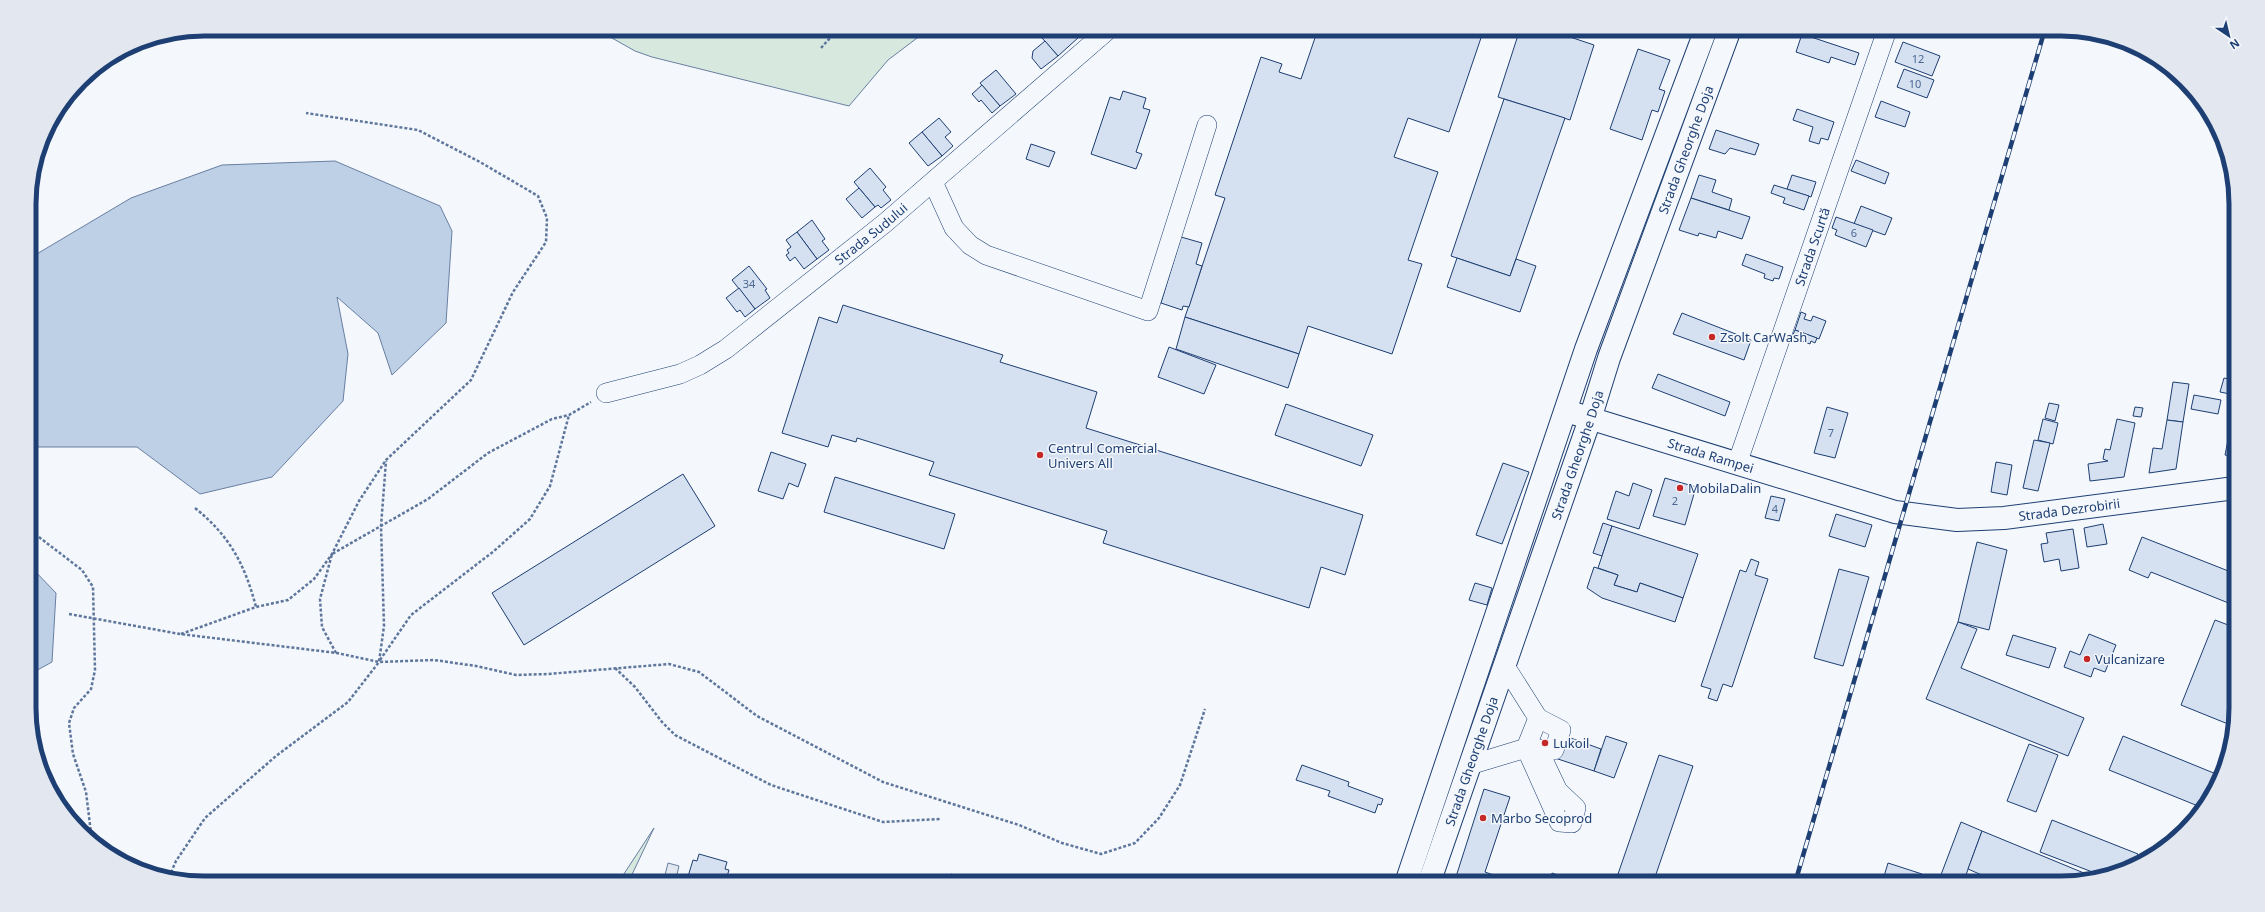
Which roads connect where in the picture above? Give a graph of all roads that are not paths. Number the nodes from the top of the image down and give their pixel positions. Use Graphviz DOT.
graph roads {
  1 [pos="1101,36"];
  2 [pos="1703,36"];
  3 [pos="1727,36"];
  4 [pos="1885,36"];
  5 [pos="1207,125"];
  6 [pos="933,182"];
  7 [pos="606,393"];
  8 [pos="1565,411"];
  9 [pos="1590,419"];
  10 [pos="1737,464"];
  11 [pos="2229,489"];
  12 [pos="1903,514"];
  13 [pos="1505,666"];
  14 [pos="1538,718"];
  15 [pos="1532,749"];
  16 [pos="1470,765"];
  17 [pos="1408,876"];
  18 [pos="1431,876"];
  1 -- 6 [label="street, Strada Sudului"];
  2 -- 8 [label="main road, Strada Gheorghe Doja"];
  3 -- 9 [label="main road, Strada Gheorghe Doja"];
  4 -- 10 [label="street, Strada Scurtă"];
  5 -- 6 [label="street"];
  6 -- 7 [label="street, Strada Sudului"];
  8 -- 9 [label="main road, Strada Rampei"];
  8 -- 17 [label="main road, Strada Gheorghe Doja"];
  9 -- 10 [label="main road, Strada Rampei"];
  9 -- 13 [label="main road, Strada Gheorghe Doja"];
  10 -- 12 [label="main road, Strada Rampei"];
  11 -- 12 [label="main road, Strada Dezrobirii"];
  13 -- 14 [label="street"];
  13 -- 16 [label="main road, Strada Gheorghe Doja"];
  14 -- 15 [label="street"];
  14 -- 15 [label="street"];
  15 -- 16 [label="street"];
  16 -- 18 [label="main road, Strada Gheorghe Doja"];
}
